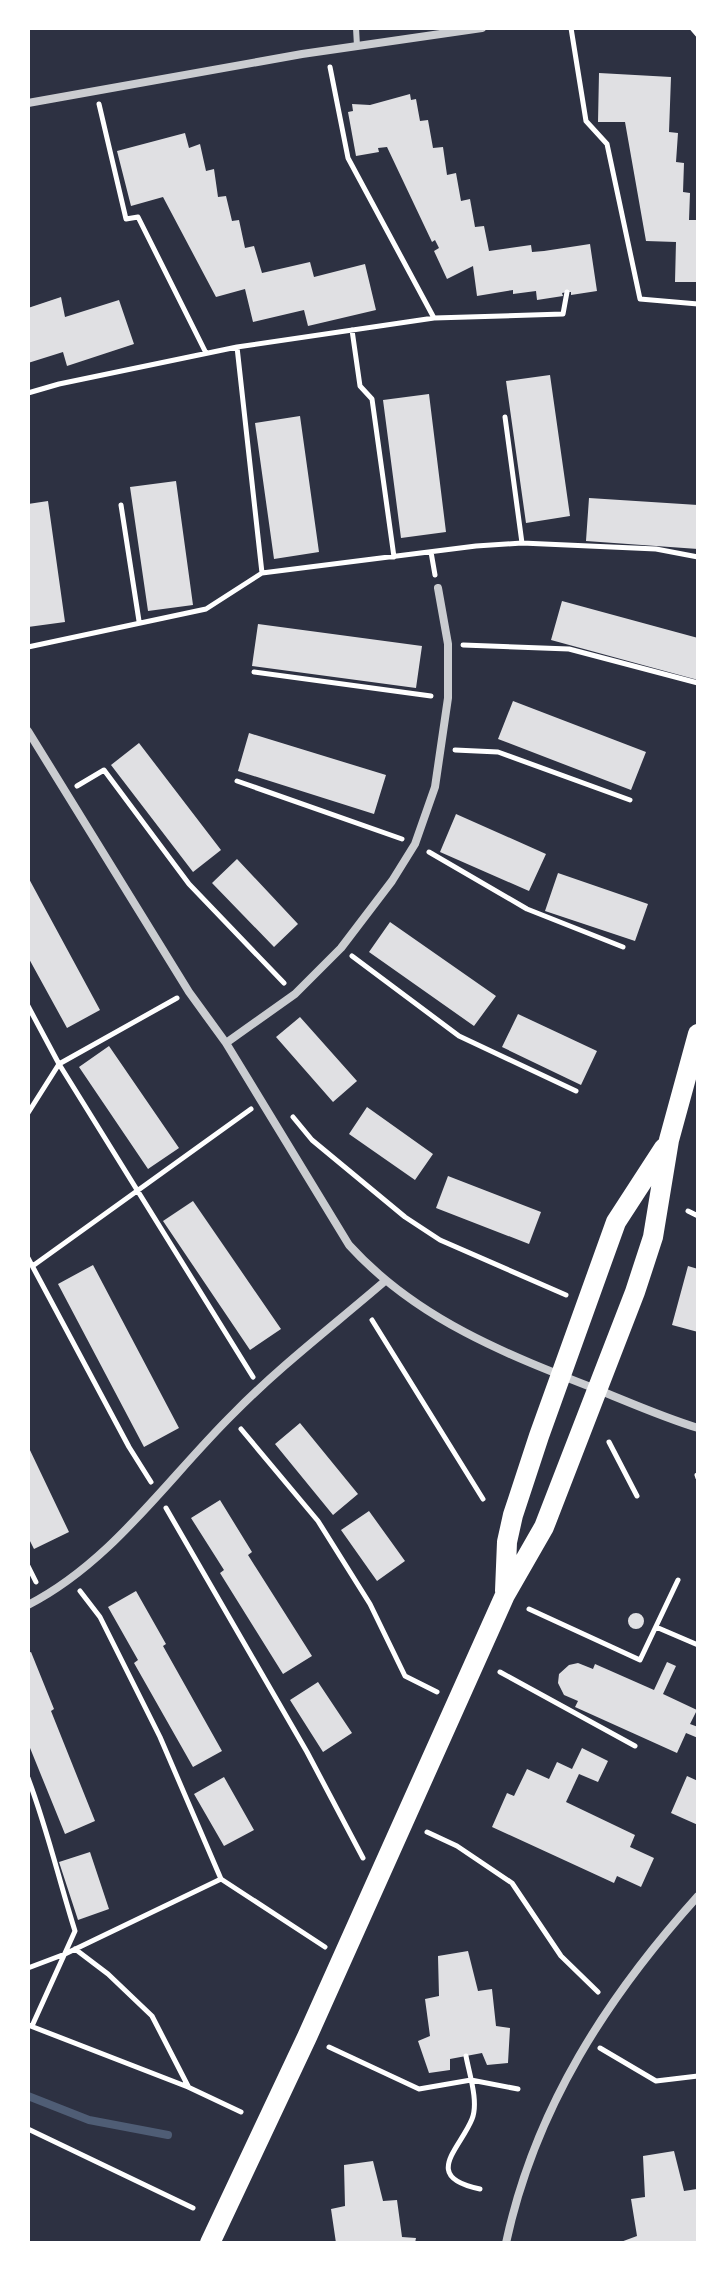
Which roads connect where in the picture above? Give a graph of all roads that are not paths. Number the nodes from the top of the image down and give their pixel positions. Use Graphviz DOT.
graph roads {
  1 [pos="356,28"];
  2 [pos="482,28"];
  3 [pos="435,31"];
  4 [pos="357,46"];
  5 [pos="28,103"];
  6 [pos="438,588"];
  7 [pos="28,731"];
  8 [pos="698,1034"];
  9 [pos="226,1043"];
  10 [pos="669,1140"];
  11 [pos="385,1281"];
  12 [pos="561,1376"];
  13 [pos="597,1390"];
  14 [pos="698,1428"];
  15 [pos="505,1595"];
  16 [pos="28,1605"];
  17 [pos="698,1896"];
  18 [pos="210,2243"];
  19 [pos="506,2243"];
  1 -- 4 [label="lane"];
  2 -- 3 [label="street"];
  3 -- 4 [label="street"];
  4 -- 5 [label="street"];
  6 -- 9 [label="street"];
  7 -- 9 [label="street"];
  8 -- 10 [label="main road"];
  9 -- 11 [label="street"];
  10 -- 12 [label="main road"];
  10 -- 13 [label="main road"];
  11 -- 12 [label="street"];
  11 -- 16 [label="street"];
  12 -- 13 [label="street"];
  12 -- 15 [label="main road"];
  13 -- 14 [label="street"];
  13 -- 15 [label="main road"];
  15 -- 18 [label="main road"];
  17 -- 19 [label="street"];
}
